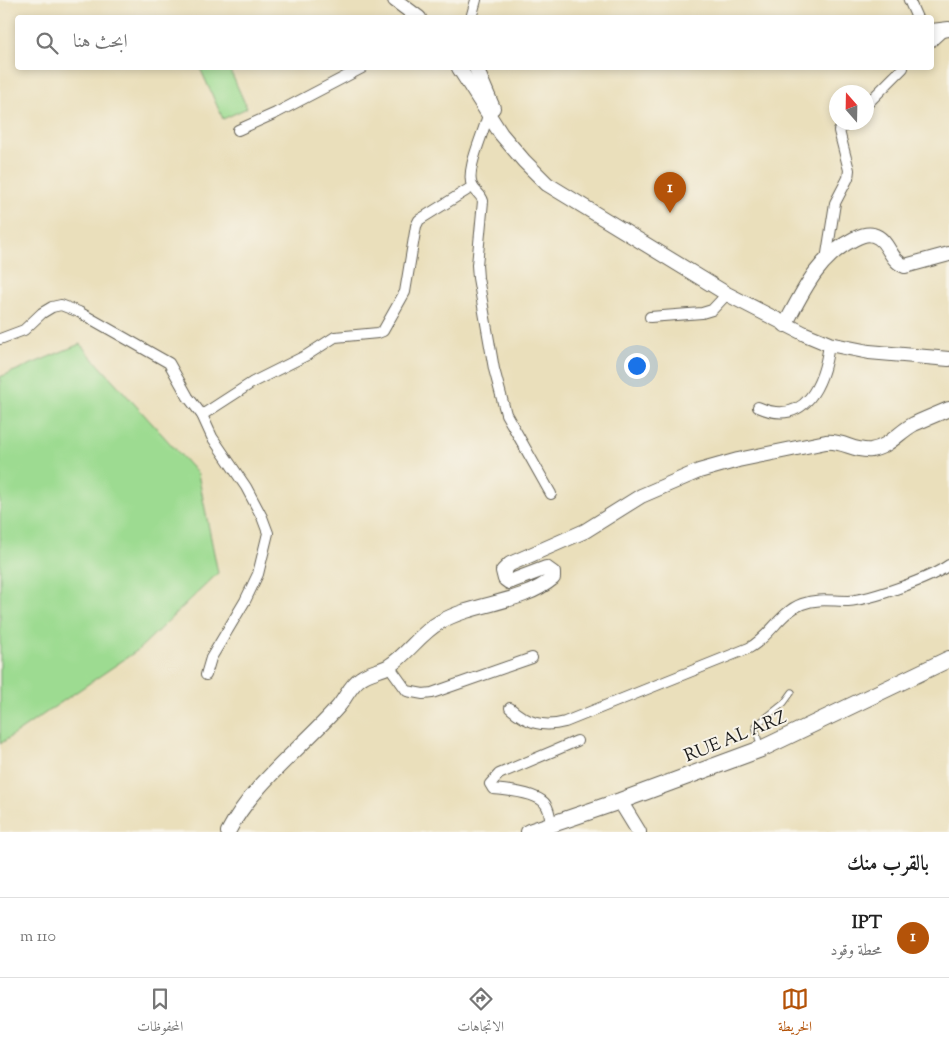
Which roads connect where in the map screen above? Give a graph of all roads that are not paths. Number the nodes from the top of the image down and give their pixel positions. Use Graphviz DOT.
graph roads {
  1 [pos="395,0"];
  2 [pos="476,0"];
  3 [pos="909,0"];
  4 [pos="407,15"];
  5 [pos="415,15"];
  6 [pos="472,15"];
  7 [pos="916,15"];
  8 [pos="358,70"];
  9 [pos="463,70"];
  10 [pos="477,70"];
  11 [pos="901,70"];
  12 [pos="874,97"];
  13 [pos="488,114"];
  14 [pos="238,130"];
  15 [pos="841,130"];
  16 [pos="507,140"];
  17 [pos="472,187"];
  18 [pos="949,254"];
  19 [pos="826,260"];
  20 [pos="727,294"];
  21 [pos="650,317"];
  22 [pos="785,325"];
  23 [pos="0,339"];
  24 [pos="830,344"];
  25 [pos="949,359"];
  26 [pos="758,406"];
  27 [pos="949,409"];
  28 [pos="202,415"];
  29 [pos="550,494"];
  30 [pos="949,564"];
  31 [pos="532,658"];
  32 [pos="949,659"];
  33 [pos="389,666"];
  34 [pos="206,675"];
  35 [pos="792,692"];
  36 [pos="510,708"];
  37 [pos="577,741"];
  38 [pos="761,749"];
  39 [pos="620,801"];
  40 [pos="552,824"];
  41 [pos="228,832"];
  42 [pos="529,832"];
  43 [pos="639,832"];
  1 -- 4 [label="street"];
  1 -- 5 [label="street"];
  2 -- 6 [label="street"];
  3 -- 7 [label="street"];
  8 -- 14 [label="street"];
  9 -- 13 [label="street"];
  10 -- 16 [label="street"];
  11 -- 12 [label="street"];
  13 -- 16 [label="street"];
  13 -- 17 [label="street"];
  15 -- 19 [label="street"];
  16 -- 20 [label="street"];
  17 -- 28 [label="street"];
  17 -- 29 [label="street"];
  18 -- 19 [label="street"];
  19 -- 22 [label="street"];
  20 -- 21 [label="street"];
  20 -- 22 [label="street"];
  22 -- 24 [label="street"];
  23 -- 28 [label="street"];
  24 -- 25 [label="street"];
  24 -- 26 [label="street"];
  27 -- 33 [label="street"];
  28 -- 34 [label="street"];
  30 -- 36 [label="street"];
  31 -- 33 [label="street"];
  32 -- 38 [label="main road, RUE AL ARZ"];
  33 -- 41 [label="street"];
  35 -- 38 [label="lane"];
  37 -- 40 [label="street"];
  38 -- 39 [label="main road, RUE AL ARZ"];
  39 -- 40 [label="main road, RUE AL ARZ"];
  39 -- 43 [label="street"];
  40 -- 42 [label="main road, RUE AL ARZ"];
}
